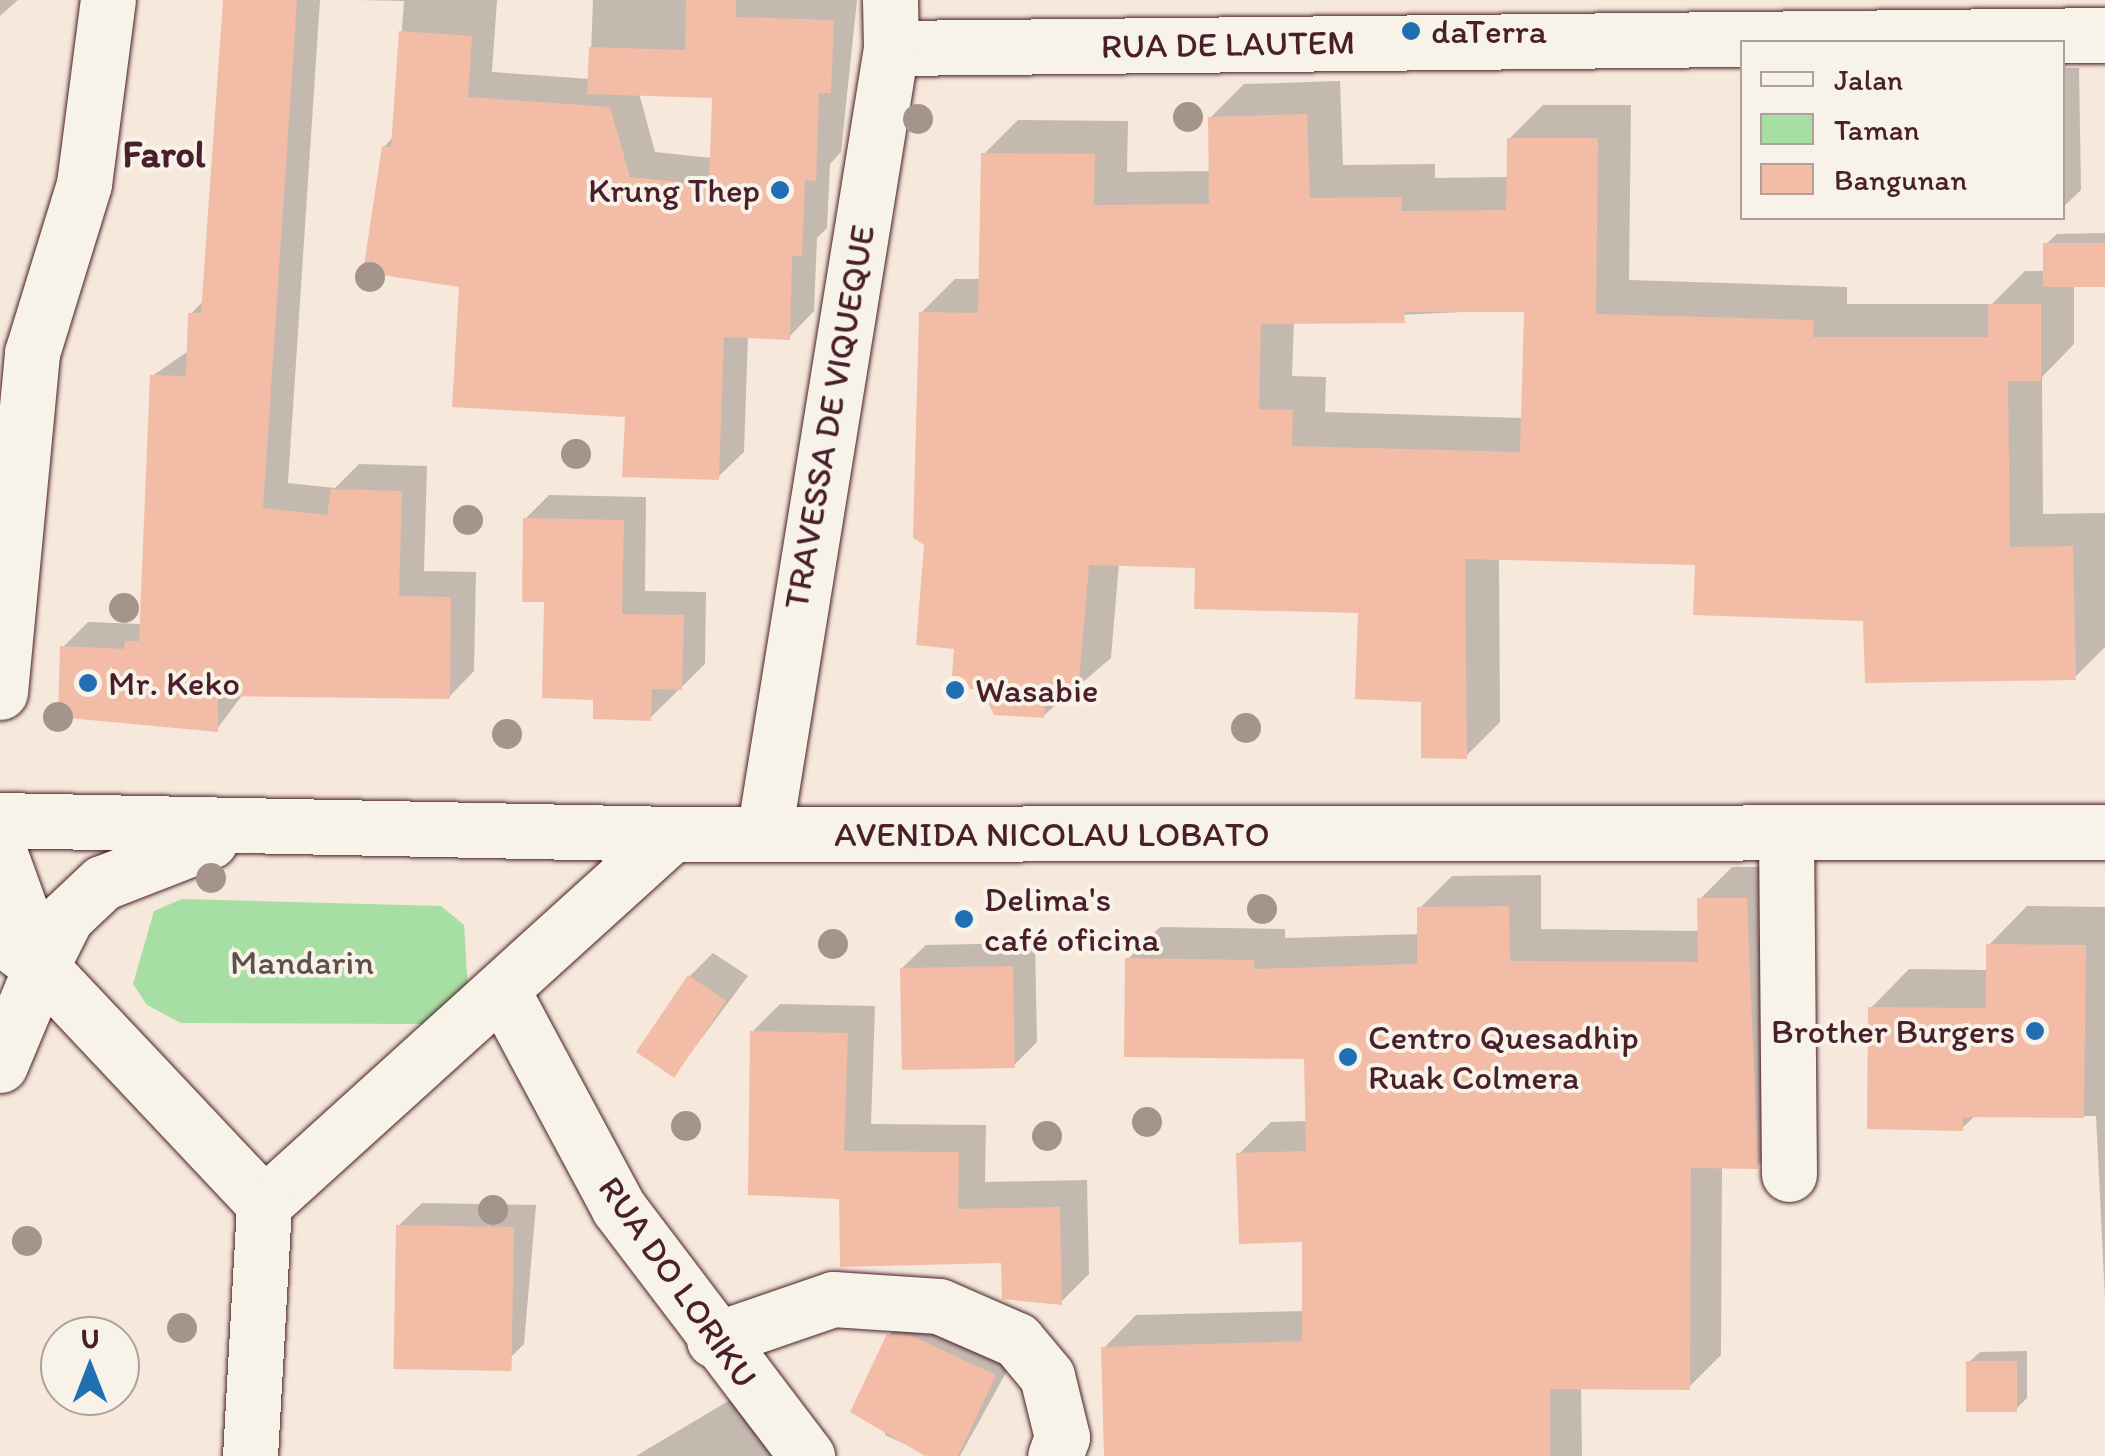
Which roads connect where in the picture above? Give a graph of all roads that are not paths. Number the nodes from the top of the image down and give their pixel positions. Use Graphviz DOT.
graph roads {
  1 [pos="108,0"];
  2 [pos="891,24"];
  3 [pos="2105,35"];
  4 [pos="0,692"];
  5 [pos="0,820"];
  6 [pos="242,830"];
  7 [pos="1786,832"];
  8 [pos="2105,832"];
  9 [pos="672,834"];
  10 [pos="764,834"];
  11 [pos="0,854"];
  12 [pos="21,952"];
  13 [pos="504,994"];
  14 [pos="0,1064"];
  15 [pos="1788,1174"];
  16 [pos="264,1204"];
  17 [pos="714,1340"];
  18 [pos="250,1456"];
  19 [pos="807,1456"];
  20 [pos="1055,1456"];
  1 -- 4 [label="main road"];
  2 -- 3 [label="main road, RUA DE LAUTEM"];
  2 -- 10 [label="main road, TRAVESSA DE VIQUEQUE"];
  5 -- 6 [label="main road, AVENIDA NICOLAU LOBATO"];
  6 -- 9 [label="main road, AVENIDA NICOLAU LOBATO"];
  6 -- 12 [label="main road"];
  7 -- 8 [label="main road, AVENIDA NICOLAU LOBATO"];
  7 -- 10 [label="main road, AVENIDA NICOLAU LOBATO"];
  7 -- 15 [label="main road"];
  9 -- 10 [label="main road, AVENIDA NICOLAU LOBATO"];
  9 -- 13 [label="main road"];
  11 -- 12 [label="main road"];
  12 -- 14 [label="main road"];
  12 -- 16 [label="main road"];
  13 -- 16 [label="main road"];
  13 -- 17 [label="main road, RUA DO LORIKU"];
  16 -- 18 [label="main road"];
  17 -- 19 [label="main road, RUA DO LORIKU"];
  17 -- 20 [label="main road"];
}
